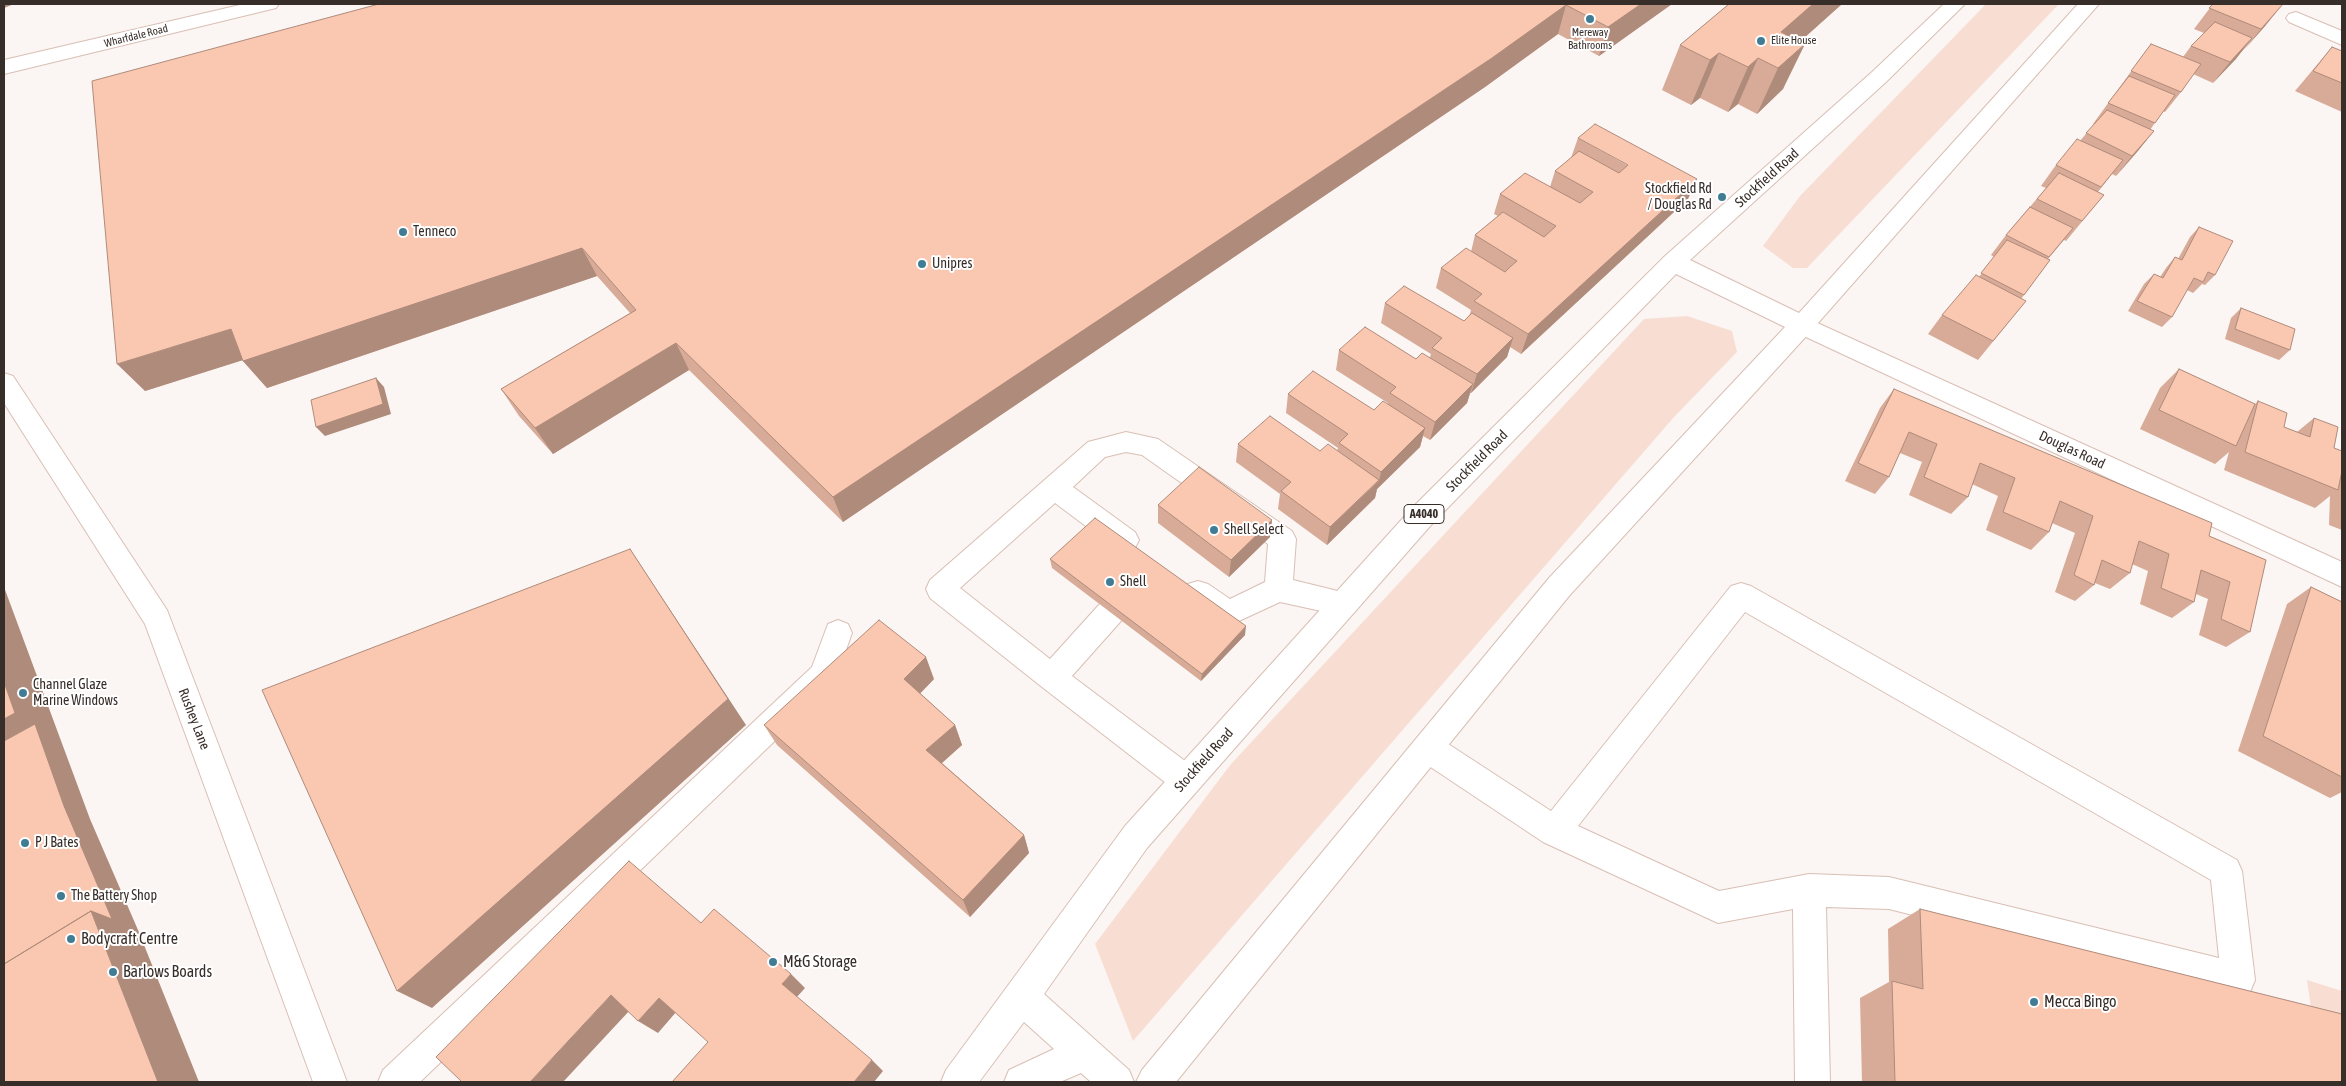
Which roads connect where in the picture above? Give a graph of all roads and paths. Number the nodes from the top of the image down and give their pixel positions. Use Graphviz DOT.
graph roads {
  1 [pos="269,4"];
  2 [pos="1955,4"];
  3 [pos="2089,4"];
  4 [pos="2296,18"];
  5 [pos="2342,39"];
  6 [pos="4,67"];
  7 [pos="1672,262"];
  8 [pos="1802,325"];
  9 [pos="4,383"];
  10 [pos="1054,488"];
  11 [pos="2342,575"];
  12 [pos="1180,579"];
  13 [pos="1278,589"];
  14 [pos="1344,604"];
  15 [pos="838,633"];
  16 [pos="1052,678"];
  17 [pos="1428,748"];
  18 [pos="1186,780"];
  19 [pos="1554,832"];
  20 [pos="1809,890"];
  21 [pos="1022,997"];
  22 [pos="1085,1053"];
  23 [pos="330,1082"];
  24 [pos="395,1082"];
  25 [pos="958,1082"];
  26 [pos="1020,1082"];
  27 [pos="1117,1082"];
  28 [pos="1154,1082"];
  29 [pos="1812,1082"];
  1 -- 6 [label="main road, Wharfdale Road"];
  2 -- 7 [label="main road, Stockfield Road / A4040"];
  3 -- 8 [label="main road"];
  4 -- 5 [label="main road"];
  7 -- 8 [label="main road, Douglas Road"];
  7 -- 14 [label="main road, Stockfield Road / A4040"];
  8 -- 11 [label="main road, Douglas Road"];
  8 -- 17 [label="main road"];
  9 -- 23 [label="main road, Rushey Lane"];
  10 -- 13 [label="main road"];
  10 -- 16 [label="main road"];
  10 -- 16 [label="main road"];
  12 -- 13 [label="main road"];
  13 -- 14 [label="main road"];
  14 -- 18 [label="main road, Stockfield Road / A4040"];
  15 -- 24 [label="main road"];
  16 -- 18 [label="main road"];
  17 -- 19 [label="main road"];
  17 -- 28 [label="main road"];
  18 -- 21 [label="main road, Stockfield Road / A4040"];
  19 -- 20 [label="main road"];
  19 -- 20 [label="main road"];
  20 -- 29 [label="main road"];
  21 -- 22 [label="main road"];
  21 -- 25 [label="main road, Stockfield Road / A4040"];
  22 -- 26 [label="main road"];
  22 -- 27 [label="main road"];
}
